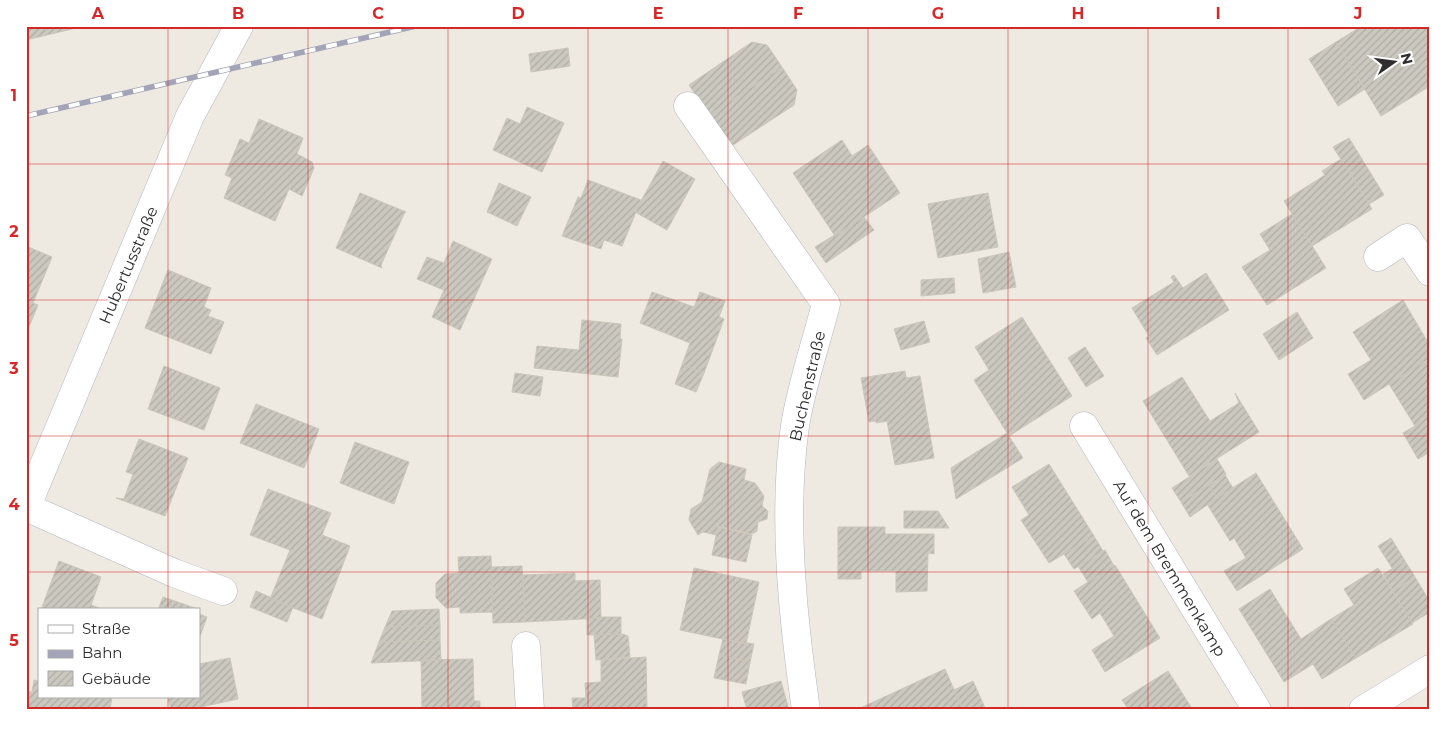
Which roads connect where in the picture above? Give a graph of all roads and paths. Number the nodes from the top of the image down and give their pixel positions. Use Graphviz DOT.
graph roads {
  1 [pos="238,26"];
  2 [pos="688,106"];
  3 [pos="1378,257"];
  4 [pos="1430,272"];
  5 [pos="1084,426"];
  6 [pos="26,508"];
  7 [pos="223,591"];
  8 [pos="526,646"];
  9 [pos="1430,669"];
  10 [pos="530,710"];
  11 [pos="806,710"];
  12 [pos="1257,710"];
  13 [pos="1363,710"];
  1 -- 6 [label="street, Hubertusstraße"];
  2 -- 11 [label="street, Buchenstraße"];
  3 -- 4 [label="street"];
  5 -- 12 [label="street, Auf dem Bremmenkamp"];
  6 -- 7 [label="street, Hubertusstraße"];
  8 -- 10 [label="street"];
  9 -- 13 [label="street"];
}
